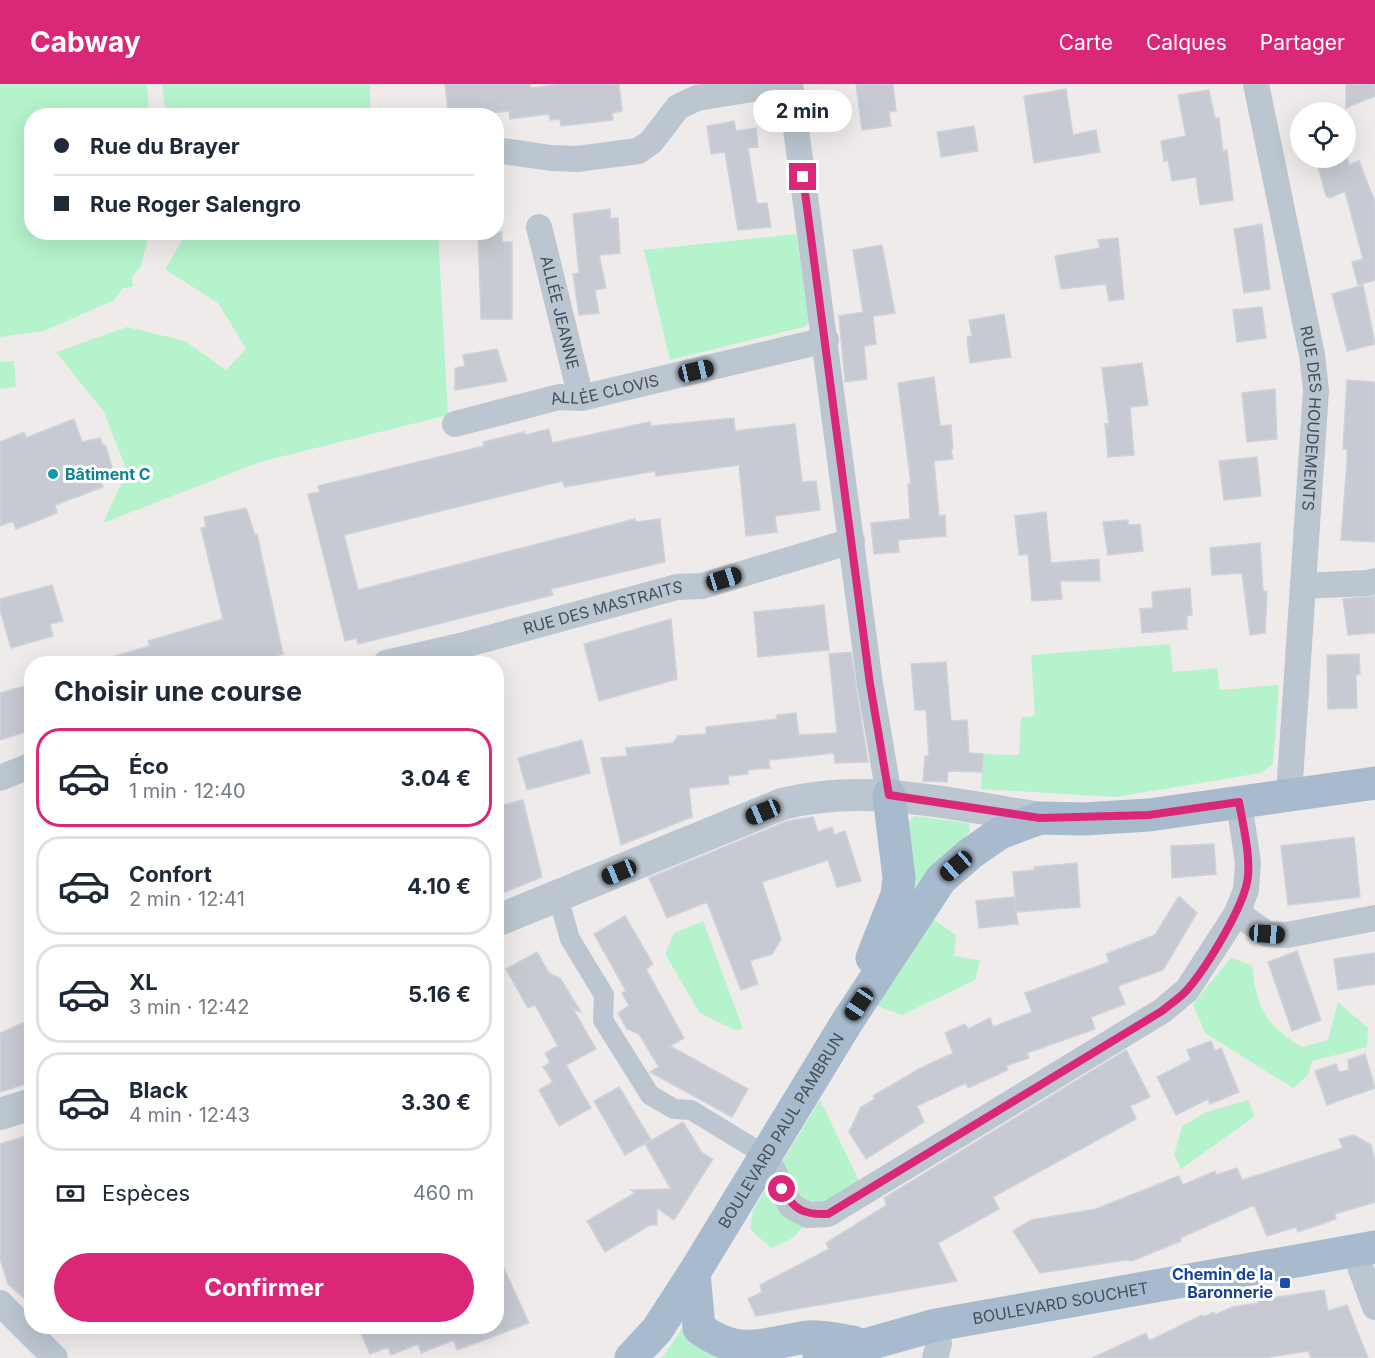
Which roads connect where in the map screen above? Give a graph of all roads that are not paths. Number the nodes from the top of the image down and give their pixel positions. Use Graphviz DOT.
graph roads {
  1 [pos="783,84"];
  2 [pos="790,84"];
  3 [pos="1256,84"];
  4 [pos="504,151"];
  5 [pos="539,227"];
  6 [pos="826,340"];
  7 [pos="581,398"];
  8 [pos="455,424"];
  9 [pos="852,541"];
  10 [pos="1375,581"];
  11 [pos="1303,586"];
  12 [pos="416,656"];
  13 [pos="24,768"];
  14 [pos="0,778"];
  15 [pos="1375,783"];
  16 [pos="889,795"];
  17 [pos="1289,795"];
  18 [pos="1239,802"];
  19 [pos="1040,818"];
  20 [pos="558,897"];
  21 [pos="1237,913"];
  22 [pos="504,918"];
  23 [pos="1375,918"];
  24 [pos="847,1022"];
  25 [pos="24,1106"];
  26 [pos="0,1114"];
  27 [pos="765,1155"];
  28 [pos="1364,1248"];
  29 [pos="694,1274"];
  30 [pos="0,1303"];
  31 [pos="1375,1306"];
  32 [pos="936,1325"];
  33 [pos="24,1327"];
  34 [pos="31,1334"];
  35 [pos="866,1343"];
  36 [pos="55,1358"];
  37 [pos="631,1358"];
  38 [pos="819,1358"];
  39 [pos="935,1358"];
  1 -- 4 [label="street"];
  2 -- 6 [label="street"];
  3 -- 11 [label="street, RUE DES HOUDEMENTS"];
  5 -- 7 [label="street, ALLÉE JEANNE"];
  6 -- 7 [label="street, ALLÉE CLOVIS"];
  6 -- 9 [label="street"];
  7 -- 8 [label="street, ALLÉE CLOVIS"];
  9 -- 12 [label="street, RUE DES MASTRAITS"];
  9 -- 16 [label="street"];
  10 -- 11 [label="street"];
  11 -- 17 [label="street, RUE DES HOUDEMENTS"];
  13 -- 14 [label="street"];
  15 -- 17 [label="main road, BOULEVARD PAUL PAMBRUN"];
  16 -- 19 [label="street"];
  16 -- 20 [label="street"];
  16 -- 24 [label="main road"];
  17 -- 18 [label="main road, BOULEVARD PAUL PAMBRUN"];
  18 -- 19 [label="main road, BOULEVARD PAUL PAMBRUN"];
  18 -- 21 [label="street"];
  19 -- 24 [label="main road, BOULEVARD PAUL PAMBRUN"];
  20 -- 22 [label="street"];
  20 -- 27 [label="street"];
  21 -- 23 [label="street"];
  21 -- 27 [label="street"];
  24 -- 27 [label="main road, BOULEVARD PAUL PAMBRUN"];
  25 -- 26 [label="street"];
  27 -- 29 [label="main road, BOULEVARD PAUL PAMBRUN"];
  28 -- 31 [label="street"];
  28 -- 32 [label="main road, BOULEVARD SOUCHET"];
  29 -- 35 [label="main road"];
  29 -- 37 [label="main road, BOULEVARD PAUL PAMBRUN"];
  30 -- 33 [label="street"];
  32 -- 35 [label="main road, BOULEVARD SOUCHET"];
  32 -- 39 [label="street"];
  34 -- 36 [label="street"];
  35 -- 38 [label="main road, BOULEVARD SOUCHET"];
}
